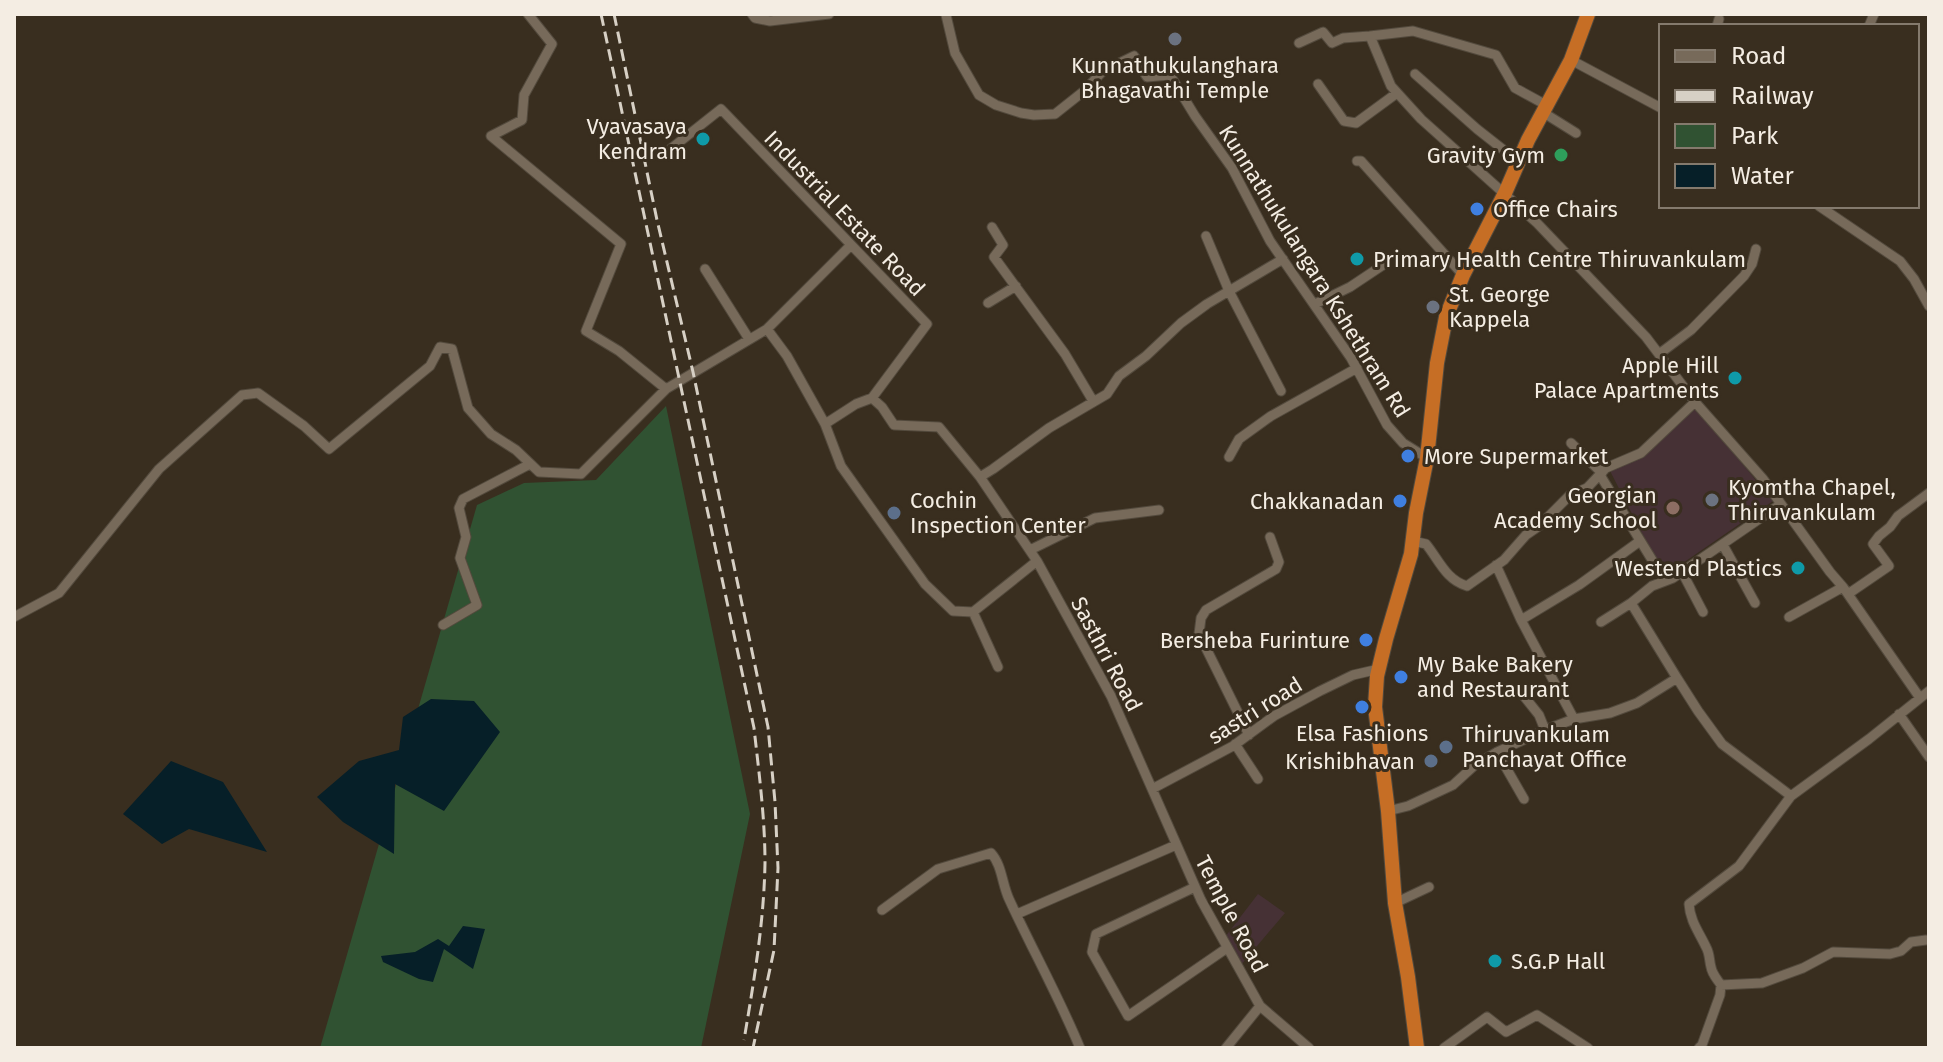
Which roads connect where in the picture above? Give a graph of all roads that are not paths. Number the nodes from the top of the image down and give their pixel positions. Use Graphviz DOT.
graph roads {
  1 [pos="528,14"];
  2 [pos="752,14"];
  3 [pos="829,14"];
  4 [pos="947,14"];
  5 [pos="1588,14"];
  6 [pos="1370,36"];
  7 [pos="1299,43"];
  8 [pos="1571,60"];
  9 [pos="1415,74"];
  10 [pos="1318,84"];
  11 [pos="1397,93"];
  12 [pos="1659,107"];
  13 [pos="1546,109"];
  14 [pos="1576,133"];
  15 [pos="668,151"];
  16 [pos="1357,161"];
  17 [pos="1519,162"];
  18 [pos="1505,193"];
  19 [pos="1822,208"];
  20 [pos="992,227"];
  21 [pos="1206,236"];
  22 [pos="851,245"];
  23 [pos="1756,249"];
  24 [pos="1283,259"];
  25 [pos="1383,265"];
  26 [pos="705,269"];
  27 [pos="1463,275"];
  28 [pos="1016,286"];
  29 [pos="1229,291"];
  30 [pos="988,303"];
  31 [pos="1315,304"];
  32 [pos="1929,306"];
  33 [pos="767,329"];
  34 [pos="749,339"];
  35 [pos="1659,354"];
  36 [pos="1357,368"];
  37 [pos="666,389"];
  38 [pos="1281,391"];
  39 [pos="872,398"];
  40 [pos="1093,401"];
  41 [pos="1695,402"];
  42 [pos="825,424"];
  43 [pos="1571,443"];
  44 [pos="1229,457"];
  45 [pos="1427,458"];
  46 [pos="530,464"];
  47 [pos="1601,474"];
  48 [pos="980,477"];
  49 [pos="1929,493"];
  50 [pos="1781,504"];
  51 [pos="1159,510"];
  52 [pos="1270,537"];
  53 [pos="1413,541"];
  54 [pos="1640,541"];
  55 [pos="1723,545"];
  56 [pos="1030,550"];
  57 [pos="1037,561"];
  58 [pos="1496,565"];
  59 [pos="1682,572"];
  60 [pos="1665,581"];
  61 [pos="1846,591"];
  62 [pos="1631,603"];
  63 [pos="1755,603"];
  64 [pos="973,612"];
  65 [pos="1703,612"];
  66 [pos="14,617"];
  67 [pos="1789,617"];
  68 [pos="1521,620"];
  69 [pos="1601,622"];
  70 [pos="443,625"];
  71 [pos="998,667"];
  72 [pos="1379,669"];
  73 [pos="1677,678"];
  74 [pos="1519,690"];
  75 [pos="1929,691"];
  76 [pos="1920,698"];
  77 [pos="1899,714"];
  78 [pos="1574,719"];
  79 [pos="1545,730"];
  80 [pos="1249,735"];
  81 [pos="1235,744"];
  82 [pos="1497,752"];
  83 [pos="1929,757"];
  84 [pos="1258,779"];
  85 [pos="1152,789"];
  86 [pos="1791,796"];
  87 [pos="1524,799"];
  88 [pos="1388,811"];
  89 [pos="1176,845"];
  90 [pos="1195,887"];
  91 [pos="1429,887"];
  92 [pos="1395,903"];
  93 [pos="882,910"];
  94 [pos="1017,914"];
  95 [pos="1926,940"];
  96 [pos="1227,948"];
  97 [pos="1721,985"];
  98 [pos="1260,1006"];
  99 [pos="1080,1048"];
  100 [pos="1226,1048"];
  101 [pos="1309,1048"];
  102 [pos="1417,1048"];
  103 [pos="1444,1048"];
  104 [pos="1588,1048"];
  105 [pos="1699,1048"];
  1 -- 37 [label="street"];
  2 -- 3 [label="street"];
  4 -- 24 [label="street, Kunnathukulangara Kshethram Rd"];
  5 -- 8 [label="highway"];
  6 -- 7 [label="street"];
  6 -- 11 [label="street"];
  6 -- 13 [label="street"];
  8 -- 12 [label="street"];
  8 -- 13 [label="highway"];
  9 -- 17 [label="street"];
  10 -- 11 [label="street"];
  11 -- 18 [label="street"];
  13 -- 14 [label="street"];
  13 -- 17 [label="highway"];
  15 -- 22 [label="street, Industrial Estate Road"];
  16 -- 27 [label="street"];
  17 -- 18 [label="highway"];
  18 -- 27 [label="highway"];
  18 -- 35 [label="street"];
  19 -- 32 [label="street"];
  20 -- 28 [label="street"];
  21 -- 29 [label="street"];
  22 -- 33 [label="street"];
  22 -- 39 [label="street, Industrial Estate Road"];
  23 -- 35 [label="street"];
  24 -- 29 [label="street"];
  24 -- 31 [label="street, Kunnathukulangara Kshethram Rd"];
  25 -- 31 [label="street"];
  26 -- 34 [label="street"];
  27 -- 45 [label="highway"];
  28 -- 30 [label="street"];
  28 -- 40 [label="street"];
  29 -- 38 [label="street"];
  29 -- 40 [label="street"];
  31 -- 36 [label="street, Kunnathukulangara Kshethram Rd"];
  33 -- 34 [label="street"];
  33 -- 42 [label="street"];
  34 -- 37 [label="street"];
  35 -- 41 [label="street"];
  36 -- 44 [label="street"];
  36 -- 45 [label="street, Kunnathukulangara Kshethram Rd"];
  37 -- 46 [label="street"];
  39 -- 42 [label="street"];
  39 -- 48 [label="street, Sasthri Road"];
  40 -- 48 [label="street"];
  41 -- 47 [label="street"];
  41 -- 50 [label="street"];
  42 -- 64 [label="street"];
  43 -- 47 [label="street"];
  45 -- 53 [label="highway"];
  46 -- 66 [label="street"];
  46 -- 70 [label="street"];
  47 -- 54 [label="street"];
  47 -- 58 [label="street"];
  48 -- 56 [label="street, Sasthri Road"];
  49 -- 61 [label="street"];
  50 -- 55 [label="street"];
  50 -- 61 [label="street"];
  51 -- 56 [label="street"];
  52 -- 80 [label="street"];
  53 -- 58 [label="street"];
  53 -- 72 [label="highway"];
  54 -- 60 [label="street"];
  54 -- 68 [label="street"];
  55 -- 59 [label="street"];
  55 -- 63 [label="street"];
  56 -- 57 [label="street, Sasthri Road"];
  57 -- 64 [label="street"];
  57 -- 85 [label="street, Sasthri Road"];
  58 -- 68 [label="street"];
  59 -- 60 [label="street"];
  59 -- 65 [label="street"];
  60 -- 62 [label="street"];
  61 -- 67 [label="street"];
  61 -- 76 [label="street"];
  62 -- 69 [label="street"];
  62 -- 73 [label="street"];
  64 -- 71 [label="street"];
  68 -- 78 [label="street"];
  72 -- 80 [label="street, sastri road"];
  72 -- 88 [label="highway"];
  73 -- 78 [label="street"];
  73 -- 86 [label="street"];
  74 -- 79 [label="street"];
  75 -- 76 [label="street"];
  76 -- 77 [label="street"];
  77 -- 83 [label="street"];
  77 -- 86 [label="street"];
  78 -- 79 [label="street"];
  79 -- 82 [label="street"];
  80 -- 81 [label="street, sastri road"];
  81 -- 84 [label="street"];
  81 -- 85 [label="street, sastri road"];
  82 -- 87 [label="street"];
  82 -- 88 [label="street"];
  85 -- 89 [label="street, Temple Road"];
  86 -- 97 [label="street"];
  88 -- 92 [label="highway"];
  89 -- 90 [label="street, Temple Road"];
  89 -- 94 [label="street"];
  90 -- 96 [label="street, Temple Road"];
  90 -- 96 [label="street"];
  91 -- 92 [label="street"];
  92 -- 102 [label="highway"];
  93 -- 94 [label="street"];
  94 -- 99 [label="street"];
  95 -- 97 [label="street"];
  96 -- 98 [label="street, Temple Road"];
  97 -- 105 [label="street"];
  98 -- 100 [label="street, Temple Road"];
  98 -- 101 [label="street"];
  103 -- 104 [label="street"];
}
